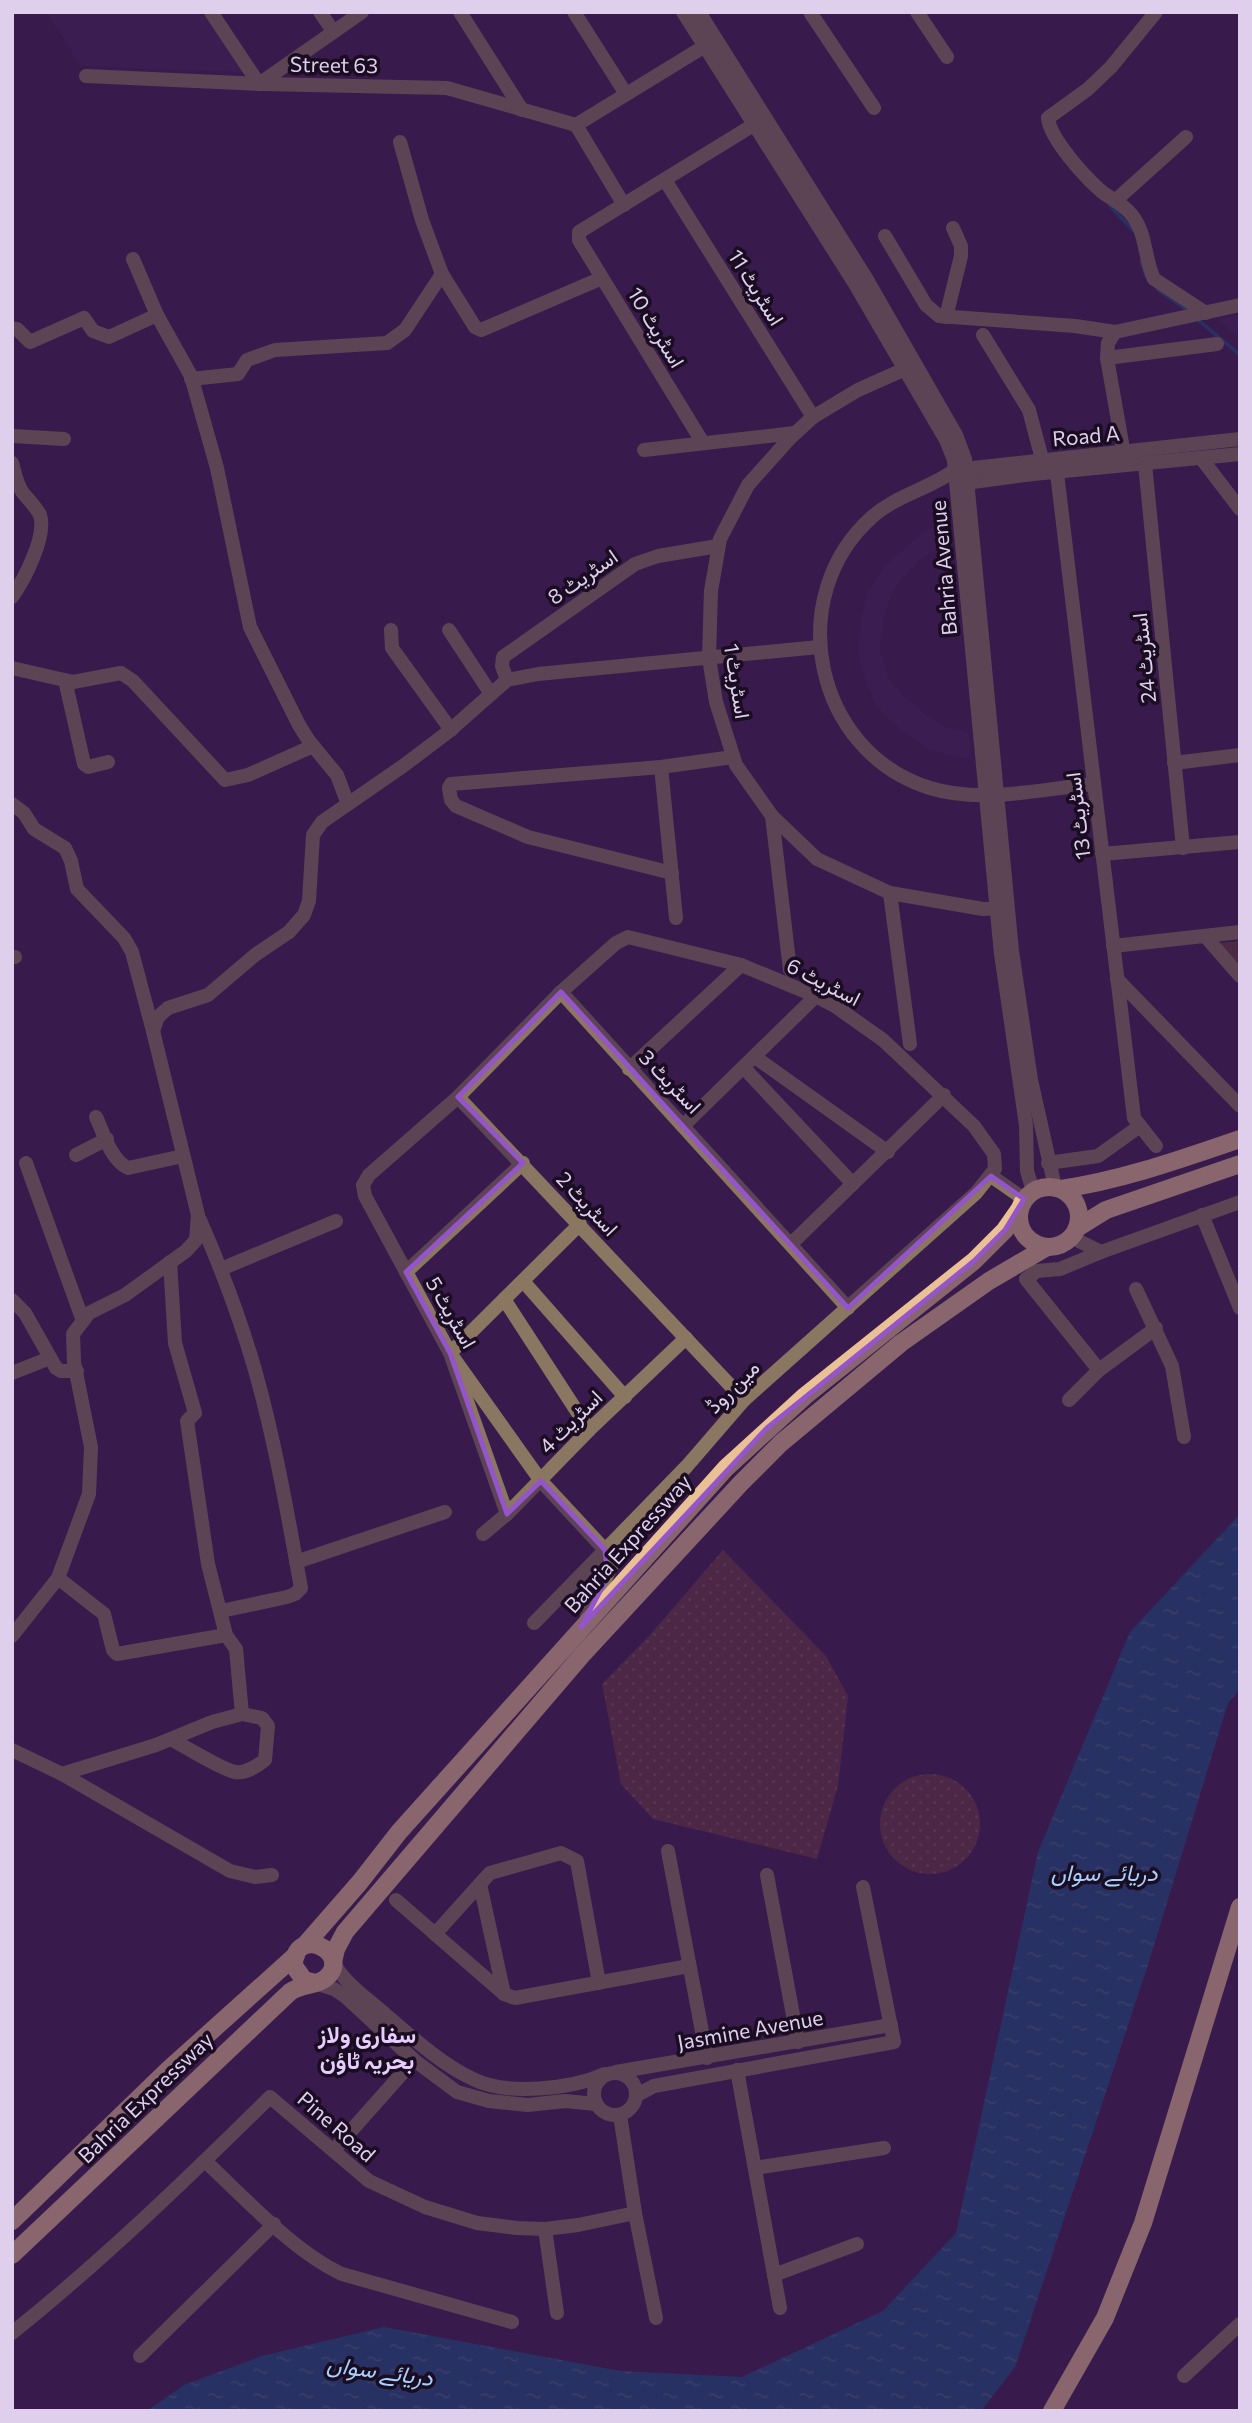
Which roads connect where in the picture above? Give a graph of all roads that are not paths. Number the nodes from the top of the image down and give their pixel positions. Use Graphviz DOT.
graph roads {
  1 [pos="211,12"];
  2 [pos="320,12"];
  3 [pos="362,12"];
  4 [pos="460,12"];
  5 [pos="574,12"];
  6 [pos="683,12"];
  7 [pos="699,12"];
  8 [pos="810,12"];
  9 [pos="1151,14"];
  10 [pos="925,16"];
  11 [pos="333,32"];
  12 [pos="705,46"];
  13 [pos="947,57"];
  14 [pos="86,76"];
  15 [pos="259,84"];
  16 [pos="625,94"];
  17 [pos="874,108"];
  18 [pos="522,110"];
  19 [pos="755,124"];
  20 [pos="576,125"];
  21 [pos="1186,137"];
  22 [pos="400,142"];
  23 [pos="665,180"];
  24 [pos="1116,200"];
  25 [pos="624,205"];
  26 [pos="953,228"];
  27 [pos="885,236"];
  28 [pos="133,259"];
  29 [pos="442,274"];
  30 [pos="602,278"];
  31 [pos="1240,305"];
  32 [pos="1203,314"];
  33 [pos="157,315"];
  34 [pos="946,317"];
  35 [pos="12,328"];
  36 [pos="1115,332"];
  37 [pos="982,335"];
  38 [pos="1217,344"];
  39 [pos="1107,358"];
  40 [pos="905,369"];
  41 [pos="191,379"];
  42 [pos="813,416"];
  43 [pos="795,433"];
  44 [pos="13,435"];
  45 [pos="64,439"];
  46 [pos="1240,439"];
  47 [pos="703,443"];
  48 [pos="12,450"];
  49 [pos="644,450"];
  50 [pos="1240,454"];
  51 [pos="1201,458"];
  52 [pos="1042,459"];
  53 [pos="1125,459"];
  54 [pos="12,463"];
  55 [pos="1145,464"];
  56 [pos="1057,473"];
  57 [pos="961,477"];
  58 [pos="1240,509"];
  59 [pos="719,546"];
  60 [pos="12,597"];
  61 [pos="390,630"];
  62 [pos="449,631"];
  63 [pos="819,647"];
  64 [pos="709,658"];
  65 [pos="12,668"];
  66 [pos="65,680"];
  67 [pos="507,680"];
  68 [pos="491,694"];
  69 [pos="451,730"];
  70 [pos="313,746"];
  71 [pos="1240,755"];
  72 [pos="733,757"];
  73 [pos="108,762"];
  74 [pos="1174,763"];
  75 [pos="661,767"];
  76 [pos="1094,784"];
  77 [pos="990,795"];
  78 [pos="12,804"];
  79 [pos="348,804"];
  80 [pos="772,816"];
  81 [pos="1240,842"];
  82 [pos="1183,848"];
  83 [pos="1102,854"];
  84 [pos="672,873"];
  85 [pos="890,893"];
  86 [pos="1002,908"];
  87 [pos="677,918"];
  88 [pos="1240,932"];
  89 [pos="1205,936"];
  90 [pos="1113,946"];
  91 [pos="741,965"];
  92 [pos="790,970"];
  93 [pos="1240,976"];
  94 [pos="1117,979"];
  95 [pos="561,992"];
  96 [pos="817,996"];
  97 [pos="152,1031"];
  98 [pos="910,1044"];
  99 [pos="755,1057"];
  100 [pos="744,1068"];
  101 [pos="629,1069"];
  102 [pos="944,1095"];
  103 [pos="458,1097"];
  104 [pos="1240,1106"];
  105 [pos="96,1118"];
  106 [pos="684,1125"];
  107 [pos="1140,1126"];
  108 [pos="107,1139"];
  109 [pos="1240,1139"];
  110 [pos="1156,1146"];
  111 [pos="888,1152"];
  112 [pos="76,1155"];
  113 [pos="183,1156"];
  114 [pos="26,1163"];
  115 [pos="523,1163"];
  116 [pos="1048,1163"];
  117 [pos="1240,1164"];
  118 [pos="991,1176"];
  119 [pos="853,1184"];
  120 [pos="1058,1188"];
  121 [pos="1025,1200"];
  122 [pos="1240,1202"];
  123 [pos="198,1215"];
  124 [pos="1202,1215"];
  125 [pos="336,1221"];
  126 [pos="580,1224"];
  127 [pos="1075,1232"];
  128 [pos="791,1244"];
  129 [pos="1047,1247"];
  130 [pos="1101,1252"];
  131 [pos="170,1262"];
  132 [pos="221,1269"];
  133 [pos="405,1272"];
  134 [pos="523,1282"];
  135 [pos="1136,1289"];
  136 [pos="504,1300"];
  137 [pos="13,1301"];
  138 [pos="848,1308"];
  139 [pos="1240,1308"];
  140 [pos="83,1321"];
  141 [pos="1156,1328"];
  142 [pos="686,1338"];
  143 [pos="450,1353"];
  144 [pos="50,1358"];
  145 [pos="1099,1370"];
  146 [pos="76,1371"];
  147 [pos="12,1373"];
  148 [pos="625,1397"];
  149 [pos="744,1400"];
  150 [pos="1069,1400"];
  151 [pos="589,1430"];
  152 [pos="1184,1437"];
  153 [pos="541,1481"];
  154 [pos="445,1512"];
  155 [pos="507,1514"];
  156 [pos="483,1534"];
  157 [pos="605,1550"];
  158 [pos="296,1562"];
  159 [pos="58,1577"];
  160 [pos="221,1611"];
  161 [pos="534,1623"];
  162 [pos="582,1627"];
  163 [pos="226,1635"];
  164 [pos="12,1636"];
  165 [pos="242,1714"];
  166 [pos="170,1739"];
  167 [pos="12,1751"];
  168 [pos="62,1774"];
  169 [pos="668,1850"];
  170 [pos="272,1875"];
  171 [pos="766,1875"];
  172 [pos="481,1884"];
  173 [pos="863,1887"];
  174 [pos="396,1900"];
  175 [pos="1240,1907"];
  176 [pos="435,1934"];
  177 [pos="300,1950"];
  178 [pos="333,1962"];
  179 [pos="689,1966"];
  180 [pos="315,1983"];
  181 [pos="599,1983"];
  182 [pos="504,1994"];
  183 [pos="891,2025"];
  184 [pos="798,2042"];
  185 [pos="707,2058"];
  186 [pos="414,2060"];
  187 [pos="737,2070"];
  188 [pos="611,2073"];
  189 [pos="637,2095"];
  190 [pos="596,2104"];
  191 [pos="620,2115"];
  192 [pos="884,2148"];
  193 [pos="334,2150"];
  194 [pos="205,2161"];
  195 [pos="755,2168"];
  196 [pos="635,2213"];
  197 [pos="12,2221"];
  198 [pos="274,2224"];
  199 [pos="545,2229"];
  200 [pos="857,2244"];
  201 [pos="12,2255"];
  202 [pos="774,2274"];
  203 [pos="780,2308"];
  204 [pos="558,2314"];
  205 [pos="656,2318"];
  206 [pos="512,2322"];
  207 [pos="1240,2325"];
  208 [pos="12,2333"];
  209 [pos="140,2356"];
  210 [pos="1184,2376"];
  211 [pos="1052,2411"];
  1 -- 15 [label="street"];
  2 -- 11 [label="street"];
  3 -- 11 [label="street"];
  4 -- 18 [label="street"];
  5 -- 16 [label="street"];
  6 -- 12 [label="street, Bahria Avenue"];
  7 -- 57 [label="street, Bahria Avenue"];
  8 -- 17 [label="street"];
  9 -- 24 [label="street"];
  10 -- 13 [label="street"];
  11 -- 15 [label="street"];
  12 -- 16 [label="street"];
  12 -- 19 [label="street, Bahria Avenue"];
  14 -- 15 [label="street, Street 63"];
  15 -- 18 [label="street, Street 63"];
  16 -- 20 [label="street"];
  18 -- 20 [label="street, Street 63"];
  19 -- 23 [label="street"];
  19 -- 40 [label="street, Bahria Avenue"];
  20 -- 25 [label="street"];
  21 -- 24 [label="street"];
  22 -- 29 [label="street"];
  23 -- 25 [label="street"];
  23 -- 42 [label="street, اسٹریٹ 11"];
  24 -- 32 [label="street"];
  25 -- 30 [label="street, اسٹریٹ 10"];
  26 -- 34 [label="street"];
  27 -- 34 [label="street"];
  28 -- 33 [label="street"];
  29 -- 30 [label="street"];
  29 -- 41 [label="street"];
  30 -- 47 [label="street, اسٹریٹ 10"];
  31 -- 32 [label="street"];
  32 -- 36 [label="street"];
  33 -- 35 [label="street"];
  33 -- 41 [label="street"];
  34 -- 36 [label="street"];
  36 -- 39 [label="street"];
  37 -- 52 [label="street"];
  38 -- 39 [label="street"];
  39 -- 53 [label="street"];
  40 -- 42 [label="street, اسٹریٹ 1"];
  40 -- 57 [label="street, Bahria Avenue"];
  41 -- 70 [label="street"];
  42 -- 43 [label="street, اسٹریٹ 1"];
  43 -- 47 [label="street"];
  43 -- 59 [label="street, اسٹریٹ 1"];
  44 -- 45 [label="street"];
  44 -- 48 [label="street"];
  46 -- 53 [label="street, Road A"];
  47 -- 49 [label="street"];
  50 -- 51 [label="street, Road A"];
  51 -- 55 [label="street, Road A"];
  51 -- 58 [label="street"];
  52 -- 53 [label="street, Road A"];
  52 -- 57 [label="street, Road A"];
  53 -- 55 [label="street, Road A"];
  53 -- 56 [label="street, Road A"];
  54 -- 60 [label="street"];
  55 -- 74 [label="street, اسٹریٹ 24"];
  56 -- 57 [label="street, Road A"];
  56 -- 76 [label="street, اسٹریٹ 13"];
  57 -- 63 [label="street, Road A"];
  57 -- 77 [label="street, Bahria Avenue"];
  59 -- 64 [label="street, اسٹریٹ 1"];
  59 -- 67 [label="street, اسٹریٹ 8"];
  61 -- 69 [label="street"];
  62 -- 68 [label="street"];
  63 -- 64 [label="street"];
  63 -- 77 [label="street, Road A"];
  64 -- 67 [label="street"];
  64 -- 72 [label="street, اسٹریٹ 1"];
  65 -- 66 [label="street"];
  66 -- 70 [label="street"];
  66 -- 73 [label="street"];
  67 -- 68 [label="street"];
  68 -- 69 [label="street"];
  69 -- 79 [label="street"];
  70 -- 79 [label="street"];
  71 -- 74 [label="street"];
  72 -- 75 [label="street"];
  72 -- 80 [label="street, اسٹریٹ 1"];
  74 -- 82 [label="street, اسٹریٹ 24"];
  75 -- 84 [label="street"];
  75 -- 84 [label="street"];
  76 -- 77 [label="street, Road A"];
  76 -- 83 [label="street, اسٹریٹ 13"];
  77 -- 86 [label="street, Bahria Avenue"];
  78 -- 97 [label="street"];
  79 -- 97 [label="street"];
  80 -- 85 [label="street, اسٹریٹ 1"];
  80 -- 92 [label="street"];
  81 -- 82 [label="street"];
  82 -- 83 [label="street"];
  83 -- 90 [label="street, اسٹریٹ 13"];
  84 -- 87 [label="street"];
  85 -- 86 [label="street, اسٹریٹ 1"];
  85 -- 98 [label="street"];
  86 -- 116 [label="street, Bahria Avenue"];
  86 -- 121 [label="street, Bahria Avenue"];
  88 -- 89 [label="street"];
  89 -- 90 [label="street"];
  89 -- 93 [label="street"];
  90 -- 94 [label="street, اسٹریٹ 13"];
  91 -- 95 [label="street, اسٹریٹ 6"];
  91 -- 96 [label="street, اسٹریٹ 6"];
  91 -- 101 [label="street"];
  94 -- 104 [label="street"];
  94 -- 107 [label="street, اسٹریٹ 13"];
  95 -- 101 [label="street, اسٹریٹ 3"];
  95 -- 103 [label="street"];
  96 -- 99 [label="street"];
  96 -- 102 [label="street, اسٹریٹ 6"];
  97 -- 113 [label="street"];
  99 -- 100 [label="street"];
  99 -- 111 [label="street"];
  100 -- 106 [label="street"];
  100 -- 119 [label="street"];
  101 -- 106 [label="street, اسٹریٹ 3"];
  102 -- 111 [label="street"];
  102 -- 118 [label="street, اسٹریٹ 6"];
  103 -- 115 [label="street, اسٹریٹ 2"];
  103 -- 133 [label="street, اسٹریٹ 5"];
  105 -- 108 [label="street"];
  106 -- 128 [label="street, اسٹریٹ 3"];
  107 -- 110 [label="street, اسٹریٹ 13"];
  107 -- 116 [label="street"];
  108 -- 112 [label="street"];
  108 -- 113 [label="street"];
  109 -- 120 [label="main road"];
  111 -- 119 [label="street"];
  113 -- 123 [label="street"];
  114 -- 140 [label="street"];
  115 -- 126 [label="street, اسٹریٹ 2"];
  115 -- 133 [label="street"];
  116 -- 120 [label="street, Bahria Avenue"];
  117 -- 127 [label="main road"];
  118 -- 121 [label="street"];
  118 -- 138 [label="street, مین روڈ"];
  119 -- 128 [label="street"];
  120 -- 121 [label="main road"];
  120 -- 127 [label="main road"];
  121 -- 129 [label="main road"];
  121 -- 162 [label="main road, Bahria Expressway"];
  122 -- 124 [label="street"];
  123 -- 131 [label="street"];
  123 -- 132 [label="street"];
  124 -- 130 [label="street"];
  124 -- 139 [label="street"];
  125 -- 132 [label="street"];
  126 -- 134 [label="street"];
  126 -- 142 [label="street, اسٹریٹ 2"];
  127 -- 129 [label="main road"];
  127 -- 130 [label="street"];
  128 -- 138 [label="street, اسٹریٹ 3"];
  129 -- 178 [label="main road, Bahria Expressway"];
  130 -- 145 [label="street"];
  131 -- 140 [label="street"];
  131 -- 160 [label="street"];
  132 -- 158 [label="street"];
  133 -- 143 [label="street, اسٹریٹ 5"];
  134 -- 136 [label="street"];
  134 -- 148 [label="street"];
  135 -- 141 [label="street"];
  136 -- 143 [label="street"];
  136 -- 151 [label="street"];
  137 -- 144 [label="street"];
  138 -- 149 [label="street, مین روڈ"];
  140 -- 146 [label="street"];
  141 -- 145 [label="street"];
  141 -- 152 [label="street"];
  142 -- 148 [label="street, اسٹریٹ 4"];
  142 -- 149 [label="street, اسٹریٹ 2"];
  143 -- 153 [label="street, اسٹریٹ 5"];
  143 -- 155 [label="street"];
  144 -- 146 [label="street"];
  144 -- 147 [label="street"];
  145 -- 150 [label="street"];
  146 -- 159 [label="street"];
  148 -- 151 [label="street, اسٹریٹ 4"];
  149 -- 157 [label="street, مین روڈ"];
  151 -- 153 [label="street, اسٹریٹ 4"];
  153 -- 155 [label="street, اسٹریٹ 4"];
  153 -- 157 [label="street, اسٹریٹ 5"];
  154 -- 158 [label="street"];
  155 -- 156 [label="street, اسٹریٹ 4"];
  157 -- 161 [label="street, مین روڈ"];
  157 -- 162 [label="street"];
  158 -- 160 [label="street"];
  159 -- 163 [label="street"];
  159 -- 164 [label="street"];
  160 -- 163 [label="street"];
  162 -- 177 [label="main road, Bahria Expressway"];
  163 -- 165 [label="street"];
  165 -- 166 [label="street"];
  165 -- 166 [label="street"];
  166 -- 168 [label="street"];
  167 -- 168 [label="street"];
  168 -- 170 [label="street"];
  169 -- 179 [label="street"];
  171 -- 184 [label="street"];
  172 -- 176 [label="street"];
  172 -- 181 [label="street"];
  172 -- 182 [label="street"];
  173 -- 183 [label="street"];
  174 -- 176 [label="street"];
  175 -- 211 [label="main road"];
  176 -- 182 [label="street"];
  177 -- 178 [label="main road"];
  177 -- 180 [label="main road"];
  177 -- 197 [label="main road, Bahria Expressway"];
  178 -- 180 [label="main road"];
  178 -- 188 [label="street, Jasmine Avenue"];
  179 -- 181 [label="street"];
  179 -- 185 [label="street"];
  180 -- 186 [label="street"];
  180 -- 201 [label="main road, Bahria Expressway"];
  181 -- 182 [label="street"];
  183 -- 184 [label="street, Jasmine Avenue"];
  183 -- 187 [label="street, Jasmine Avenue"];
  184 -- 185 [label="street, Jasmine Avenue"];
  185 -- 188 [label="street, Jasmine Avenue"];
  186 -- 190 [label="street"];
  186 -- 193 [label="street"];
  187 -- 189 [label="street, Jasmine Avenue"];
  187 -- 195 [label="street"];
  188 -- 189 [label="street"];
  188 -- 190 [label="street"];
  189 -- 191 [label="street"];
  190 -- 191 [label="street"];
  191 -- 196 [label="street"];
  192 -- 195 [label="street"];
  193 -- 194 [label="street, Pine Road"];
  193 -- 199 [label="street, Pine Road"];
  194 -- 198 [label="street"];
  194 -- 208 [label="street, Pine Road"];
  195 -- 202 [label="street"];
  196 -- 199 [label="street, Pine Road"];
  196 -- 205 [label="street"];
  198 -- 206 [label="street"];
  198 -- 209 [label="street"];
  199 -- 204 [label="street"];
  200 -- 202 [label="street"];
  202 -- 203 [label="street"];
  207 -- 210 [label="street"];
}
